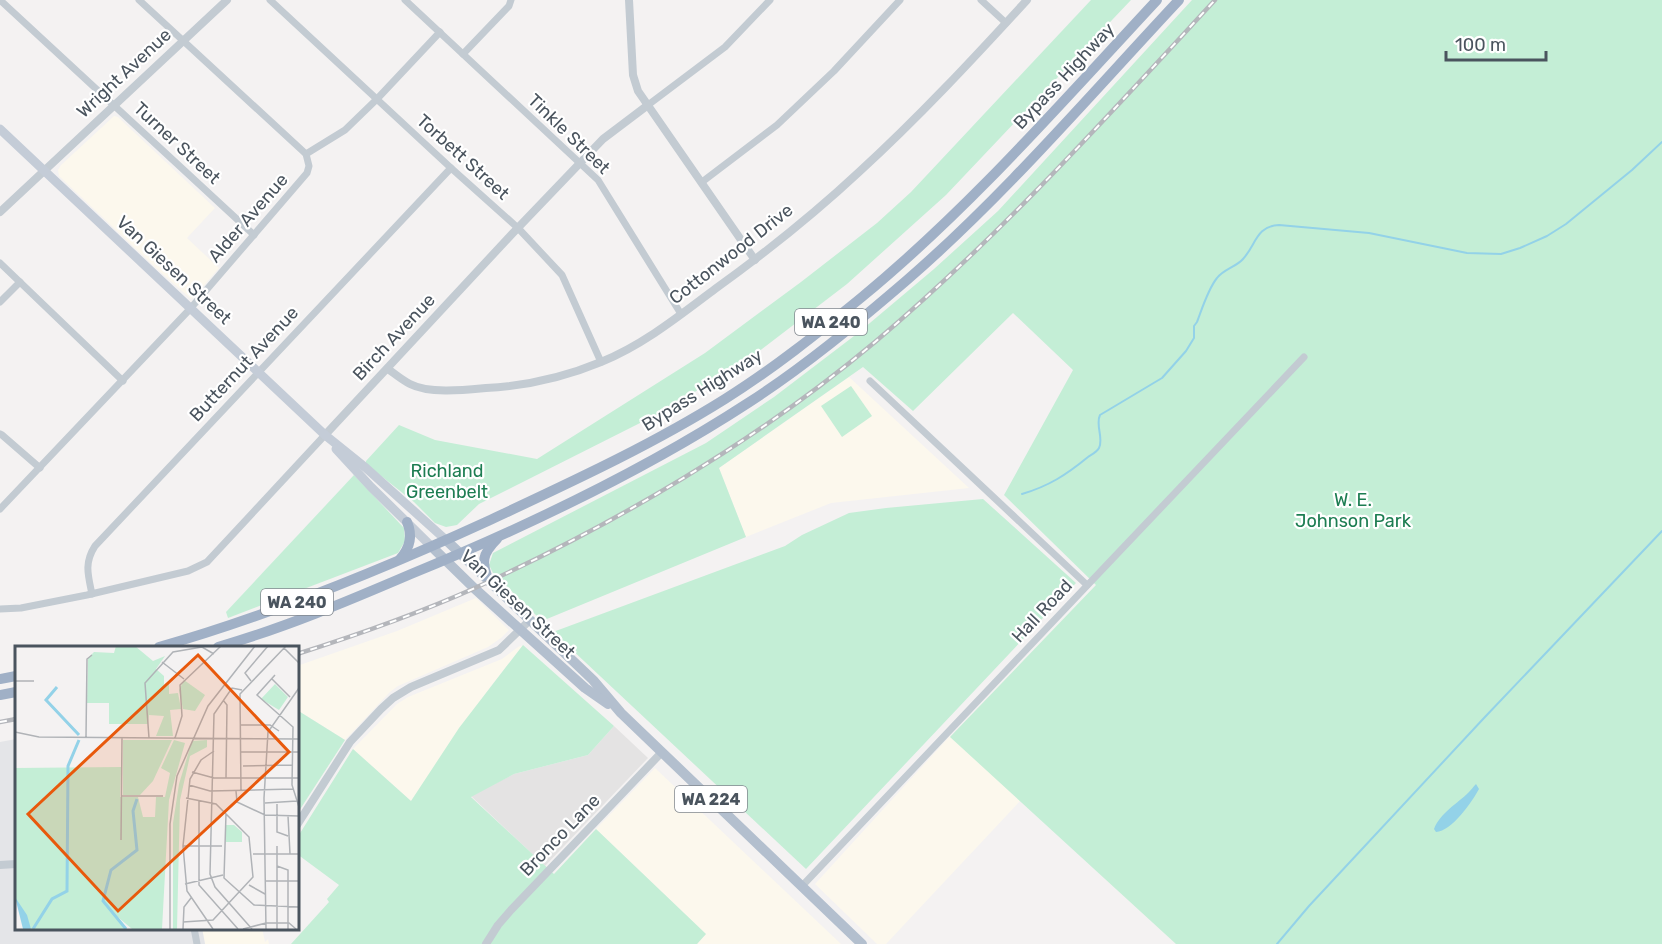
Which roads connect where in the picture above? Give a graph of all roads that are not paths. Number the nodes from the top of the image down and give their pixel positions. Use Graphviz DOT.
graph roads {
  1 [pos="0,0"];
  2 [pos="139,0"];
  3 [pos="227,0"];
  4 [pos="270,0"];
  5 [pos="405,0"];
  6 [pos="511,0"];
  7 [pos="629,0"];
  8 [pos="770,0"];
  9 [pos="900,0"];
  10 [pos="981,0"];
  11 [pos="1027,0"];
  12 [pos="1157,0"];
  13 [pos="1179,0"];
  14 [pos="1006,23"];
  15 [pos="440,32"];
  16 [pos="183,42"];
  17 [pos="464,54"];
  18 [pos="377,99"];
  19 [pos="114,105"];
  20 [pos="648,105"];
  21 [pos="0,129"];
  22 [pos="306,154"];
  23 [pos="580,163"];
  24 [pos="451,168"];
  25 [pos="45,171"];
  26 [pos="702,182"];
  27 [pos="0,212"];
  28 [pos="518,228"];
  29 [pos="254,235"];
  30 [pos="755,260"];
  31 [pos="0,263"];
  32 [pos="20,282"];
  33 [pos="0,302"];
  34 [pos="190,309"];
  35 [pos="681,314"];
  36 [pos="1304,357"];
  37 [pos="601,362"];
  38 [pos="388,369"];
  39 [pos="258,372"];
  40 [pos="123,381"];
  41 [pos="870,381"];
  42 [pos="0,434"];
  43 [pos="325,435"];
  44 [pos="40,468"];
  45 [pos="0,509"];
  46 [pos="407,522"];
  47 [pos="502,535"];
  48 [pos="446,540"];
  49 [pos="432,547"];
  50 [pos="460,554"];
  51 [pos="445,560"];
  52 [pos="397,562"];
  53 [pos="489,581"];
  54 [pos="1087,585"];
  55 [pos="92,594"];
  56 [pos="0,609"];
  57 [pos="530,620"];
  58 [pos="521,630"];
  59 [pos="162,646"];
  60 [pos="221,646"];
  61 [pos="15,676"];
  62 [pos="0,679"];
  63 [pos="15,692"];
  64 [pos="0,695"];
  65 [pos="621,712"];
  66 [pos="662,752"];
  67 [pos="298,823"];
  68 [pos="15,864"];
  69 [pos="0,866"];
  70 [pos="802,886"];
  71 [pos="194,929"];
  72 [pos="197,944"];
  73 [pos="486,944"];
  74 [pos="862,944"];
  1 -- 19 [label="street, Turner Street"];
  2 -- 16 [label="street"];
  3 -- 16 [label="street, Wright Avenue"];
  4 -- 18 [label="street, Torbett Street"];
  5 -- 15 [label="street, Tinkle Street"];
  6 -- 17 [label="street"];
  7 -- 20 [label="street"];
  8 -- 20 [label="street, Birch Avenue"];
  9 -- 26 [label="street"];
  10 -- 14 [label="street"];
  11 -- 14 [label="street, Cottonwood Drive"];
  12 -- 48 [label="highway, Bypass Highway / WA 240"];
  13 -- 47 [label="highway, Bypass Highway / WA 240"];
  14 -- 30 [label="street, Cottonwood Drive"];
  15 -- 17 [label="street, Tinkle Street"];
  15 -- 18 [label="street"];
  16 -- 19 [label="street, Wright Avenue"];
  16 -- 22 [label="street"];
  17 -- 23 [label="street, Tinkle Street"];
  18 -- 22 [label="street"];
  18 -- 24 [label="street, Torbett Street"];
  19 -- 25 [label="street, Wright Avenue"];
  19 -- 29 [label="street, Turner Street"];
  20 -- 23 [label="street, Birch Avenue"];
  20 -- 26 [label="street"];
  21 -- 25 [label="main road, Van Giesen Street"];
  22 -- 29 [label="street, Alder Avenue"];
  23 -- 28 [label="street, Birch Avenue"];
  23 -- 35 [label="street, Tinkle Street"];
  24 -- 28 [label="street, Torbett Street"];
  24 -- 39 [label="street, Butternut Avenue"];
  25 -- 27 [label="street, Wright Avenue"];
  25 -- 34 [label="main road, Van Giesen Street"];
  26 -- 30 [label="street"];
  28 -- 37 [label="street, Torbett Street"];
  28 -- 38 [label="street, Birch Avenue"];
  29 -- 34 [label="street, Alder Avenue"];
  30 -- 35 [label="street, Cottonwood Drive"];
  31 -- 32 [label="street"];
  32 -- 33 [label="street"];
  32 -- 40 [label="street"];
  34 -- 39 [label="main road, Van Giesen Street"];
  34 -- 40 [label="street, Alder Avenue"];
  35 -- 37 [label="street, Cottonwood Drive"];
  36 -- 54 [label="street, Hall Road"];
  37 -- 38 [label="street, Cottonwood Drive"];
  38 -- 43 [label="street, Birch Avenue"];
  39 -- 43 [label="main road, Van Giesen Street"];
  39 -- 55 [label="street, Butternut Avenue"];
  40 -- 44 [label="street, Alder Avenue"];
  41 -- 54 [label="street"];
  42 -- 44 [label="street"];
  43 -- 46 [label="main road, Van Giesen Street"];
  43 -- 48 [label="main road, Van Giesen Street"];
  43 -- 55 [label="street, Birch Avenue"];
  44 -- 45 [label="street, Alder Avenue"];
  46 -- 49 [label="main road, Van Giesen Street"];
  46 -- 52 [label="highway"];
  47 -- 50 [label="highway, Bypass Highway / WA 240"];
  47 -- 53 [label="highway"];
  48 -- 49 [label="highway, Bypass Highway / WA 240"];
  48 -- 50 [label="main road, Van Giesen Street / WA 224"];
  49 -- 51 [label="main road, Van Giesen Street / WA 224"];
  49 -- 52 [label="highway, Bypass Highway / WA 240"];
  50 -- 51 [label="highway, Bypass Highway / WA 240"];
  50 -- 53 [label="main road, Van Giesen Street / WA 224"];
  51 -- 58 [label="main road, Van Giesen Street / WA 224"];
  51 -- 60 [label="highway, Bypass Highway / WA 240"];
  52 -- 59 [label="highway, Bypass Highway / WA 240"];
  53 -- 57 [label="main road, Van Giesen Street / WA 224"];
  54 -- 70 [label="street, Hall Road"];
  55 -- 56 [label="street, Birch Avenue"];
  57 -- 58 [label="street"];
  57 -- 65 [label="main road, Van Giesen Street / WA 224"];
  58 -- 65 [label="main road, Van Giesen Street / WA 224"];
  58 -- 67 [label="street"];
  61 -- 62 [label="highway"];
  63 -- 64 [label="highway"];
  65 -- 66 [label="main road, Van Giesen Street / WA 224"];
  66 -- 70 [label="main road, Van Giesen Street / WA 224"];
  66 -- 73 [label="street, Bronco Lane"];
  68 -- 69 [label="street"];
  70 -- 74 [label="main road, Van Giesen Street / WA 224"];
  71 -- 72 [label="street"];
}
